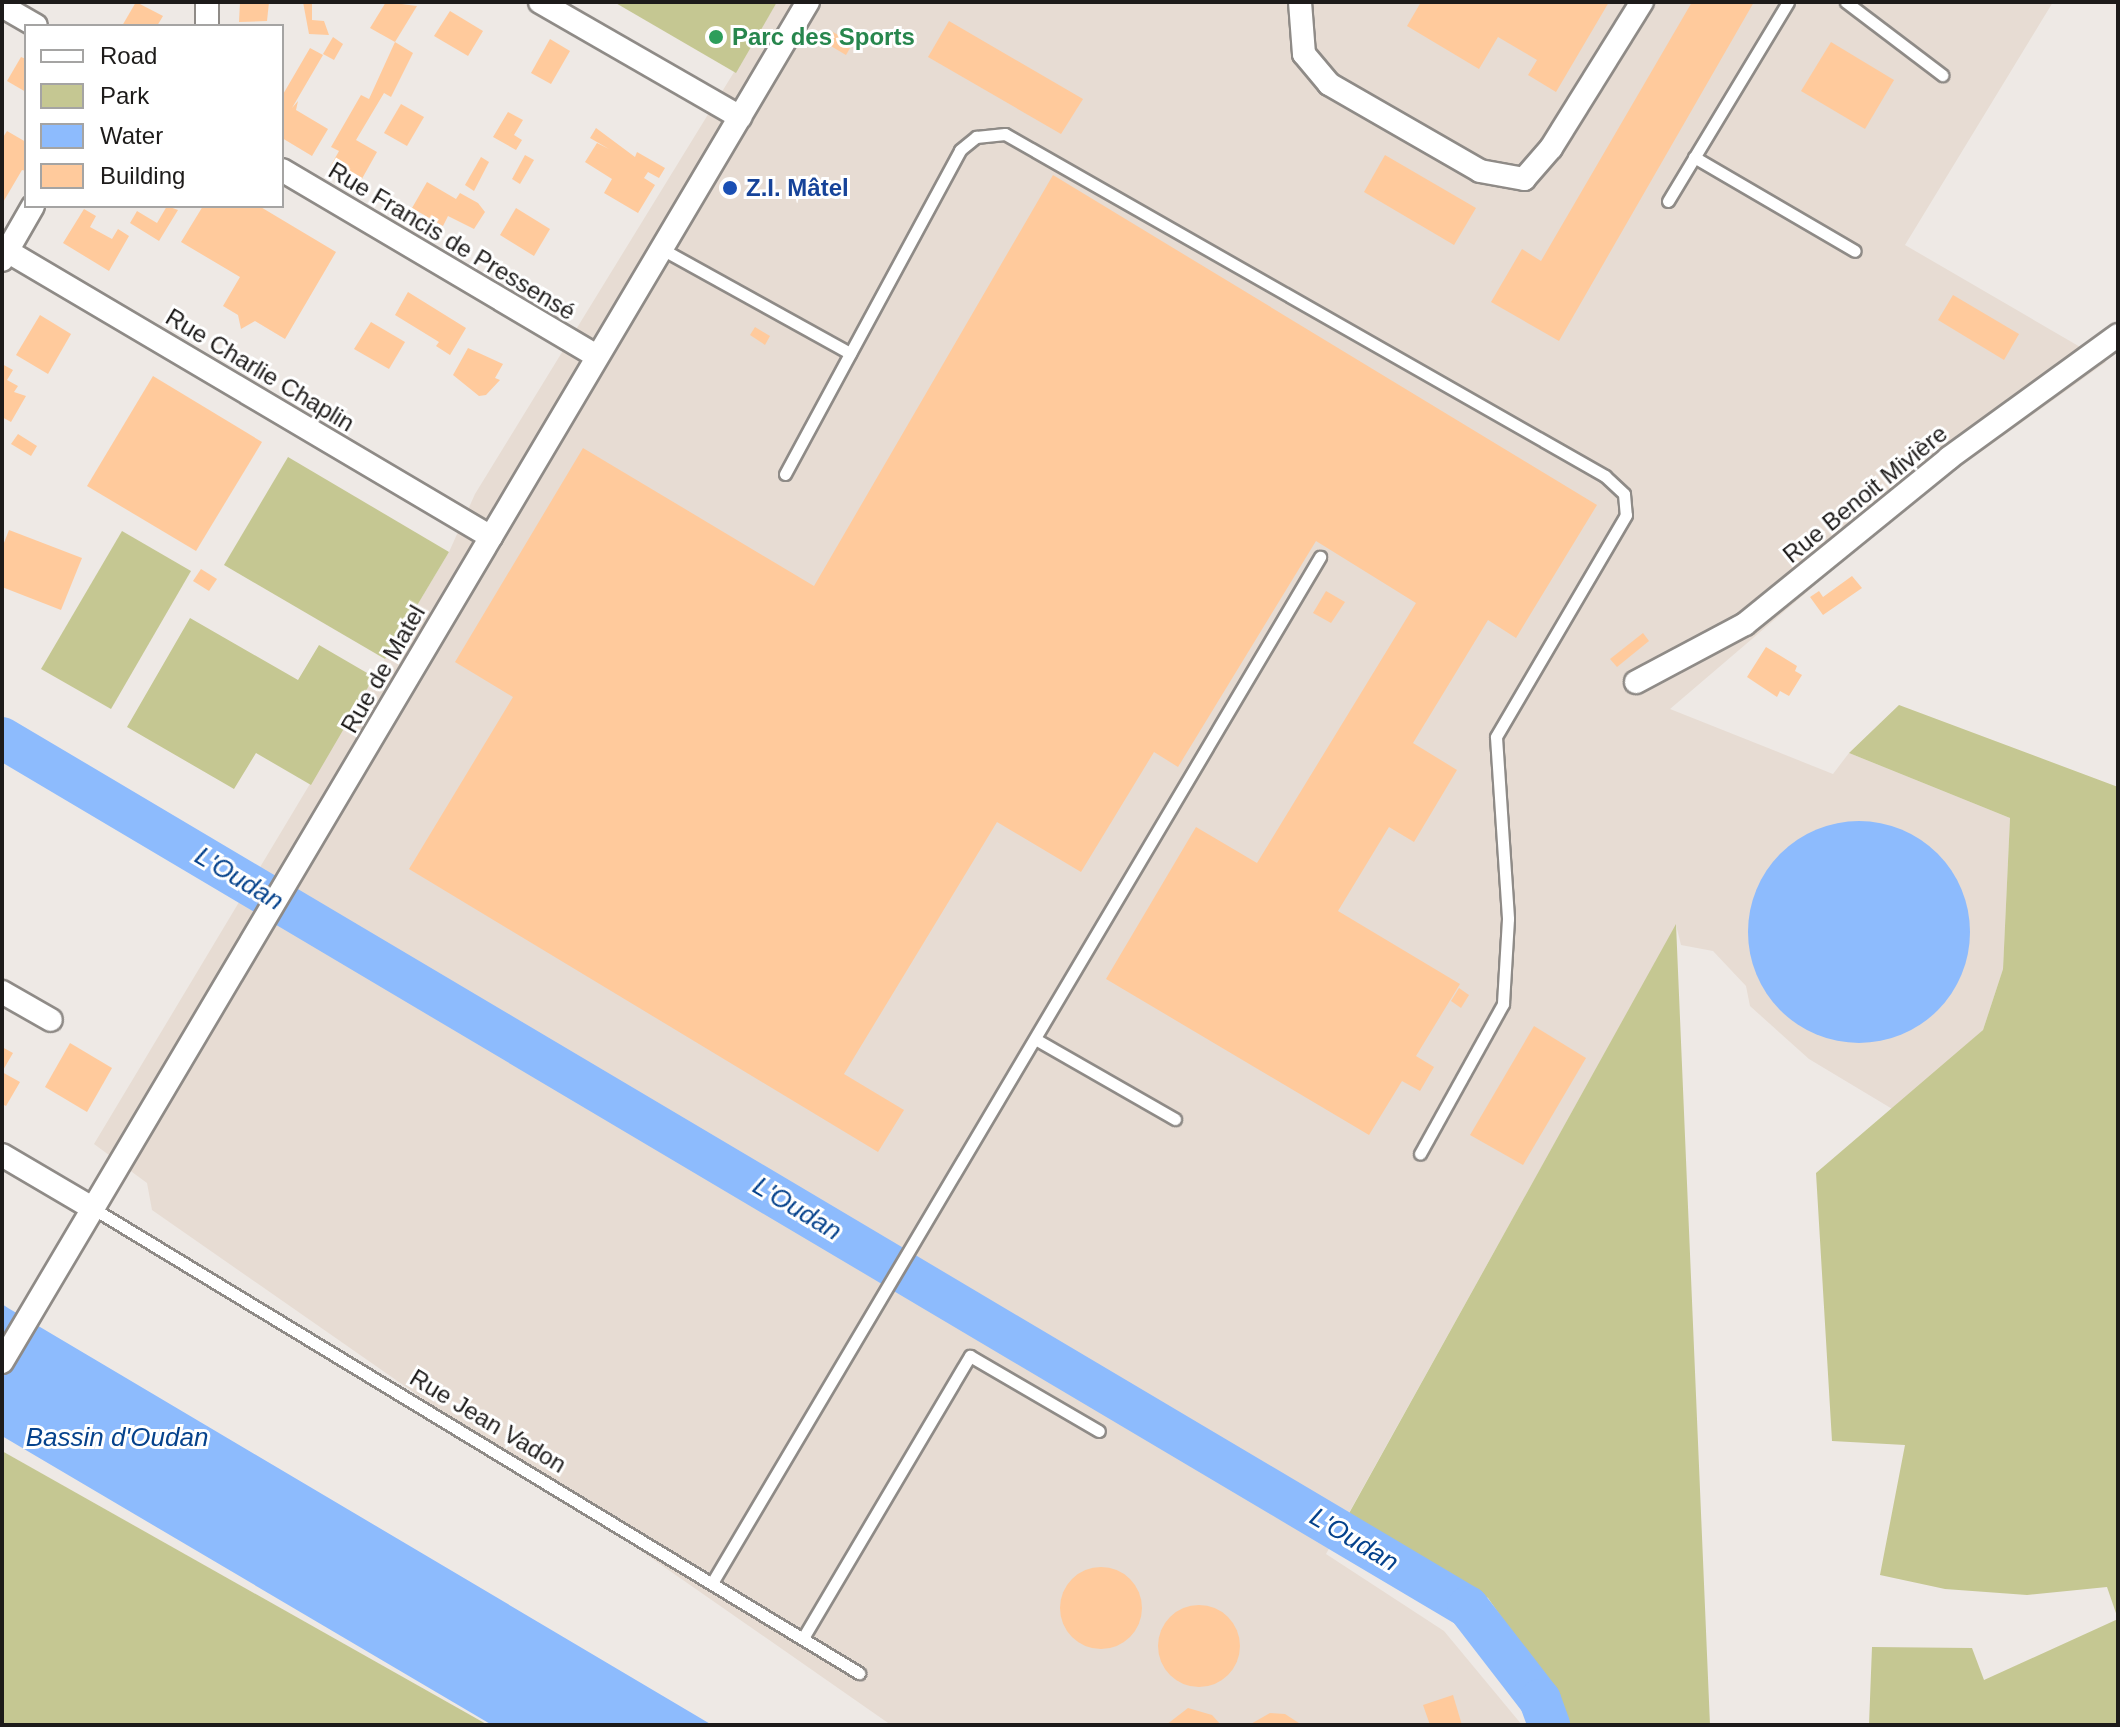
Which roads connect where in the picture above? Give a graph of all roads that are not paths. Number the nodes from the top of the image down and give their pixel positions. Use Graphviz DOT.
graph roads {
  1 [pos="207,2"];
  2 [pos="540,2"];
  3 [pos="808,2"];
  4 [pos="1300,2"];
  5 [pos="1642,2"];
  6 [pos="1788,2"];
  7 [pos="1846,2"];
  8 [pos="2,6"];
  9 [pos="33,24"];
  10 [pos="207,24"];
  11 [pos="1942,75"];
  12 [pos="740,117"];
  13 [pos="1694,157"];
  14 [pos="284,171"];
  15 [pos="1668,201"];
  16 [pos="32,208"];
  17 [pos="662,249"];
  18 [pos="1855,251"];
  19 [pos="4,253"];
  20 [pos="2118,335"];
  21 [pos="850,353"];
  22 [pos="596,356"];
  23 [pos="785,474"];
  24 [pos="491,537"];
  25 [pos="1320,557"];
  26 [pos="1636,682"];
  27 [pos="2,992"];
  28 [pos="51,1020"];
  29 [pos="1037,1040"];
  30 [pos="1175,1119"];
  31 [pos="1420,1154"];
  32 [pos="2,1155"];
  33 [pos="94,1209"];
  34 [pos="2,1362"];
  35 [pos="1099,1431"];
  36 [pos="712,1583"];
  37 [pos="803,1638"];
  38 [pos="859,1673"];
  1 -- 10 [label="street"];
  2 -- 12 [label="street"];
  3 -- 12 [label="street, Rue de Matel"];
  4 -- 5 [label="street"];
  6 -- 13 [label="lane"];
  7 -- 11 [label="lane"];
  8 -- 9 [label="street"];
  12 -- 17 [label="street, Rue de Matel"];
  13 -- 15 [label="lane"];
  13 -- 18 [label="lane"];
  14 -- 22 [label="street, Rue Francis de Pressensé"];
  16 -- 19 [label="street"];
  17 -- 21 [label="lane"];
  17 -- 22 [label="street, Rue de Matel"];
  19 -- 24 [label="street, Rue Charlie Chaplin"];
  20 -- 26 [label="street, Rue Benoit Mivière"];
  21 -- 23 [label="lane"];
  21 -- 31 [label="lane"];
  22 -- 24 [label="street, Rue de Matel"];
  24 -- 33 [label="street, Rue de Matel"];
  25 -- 29 [label="lane"];
  27 -- 28 [label="street"];
  29 -- 30 [label="lane"];
  29 -- 36 [label="lane"];
  32 -- 33 [label="street"];
  33 -- 34 [label="street, Rue de Matel"];
  33 -- 36 [label="lane, Rue Jean Vadon"];
  35 -- 37 [label="lane"];
  36 -- 37 [label="lane, Rue Jean Vadon"];
  37 -- 38 [label="lane, Rue Jean Vadon"];
}
